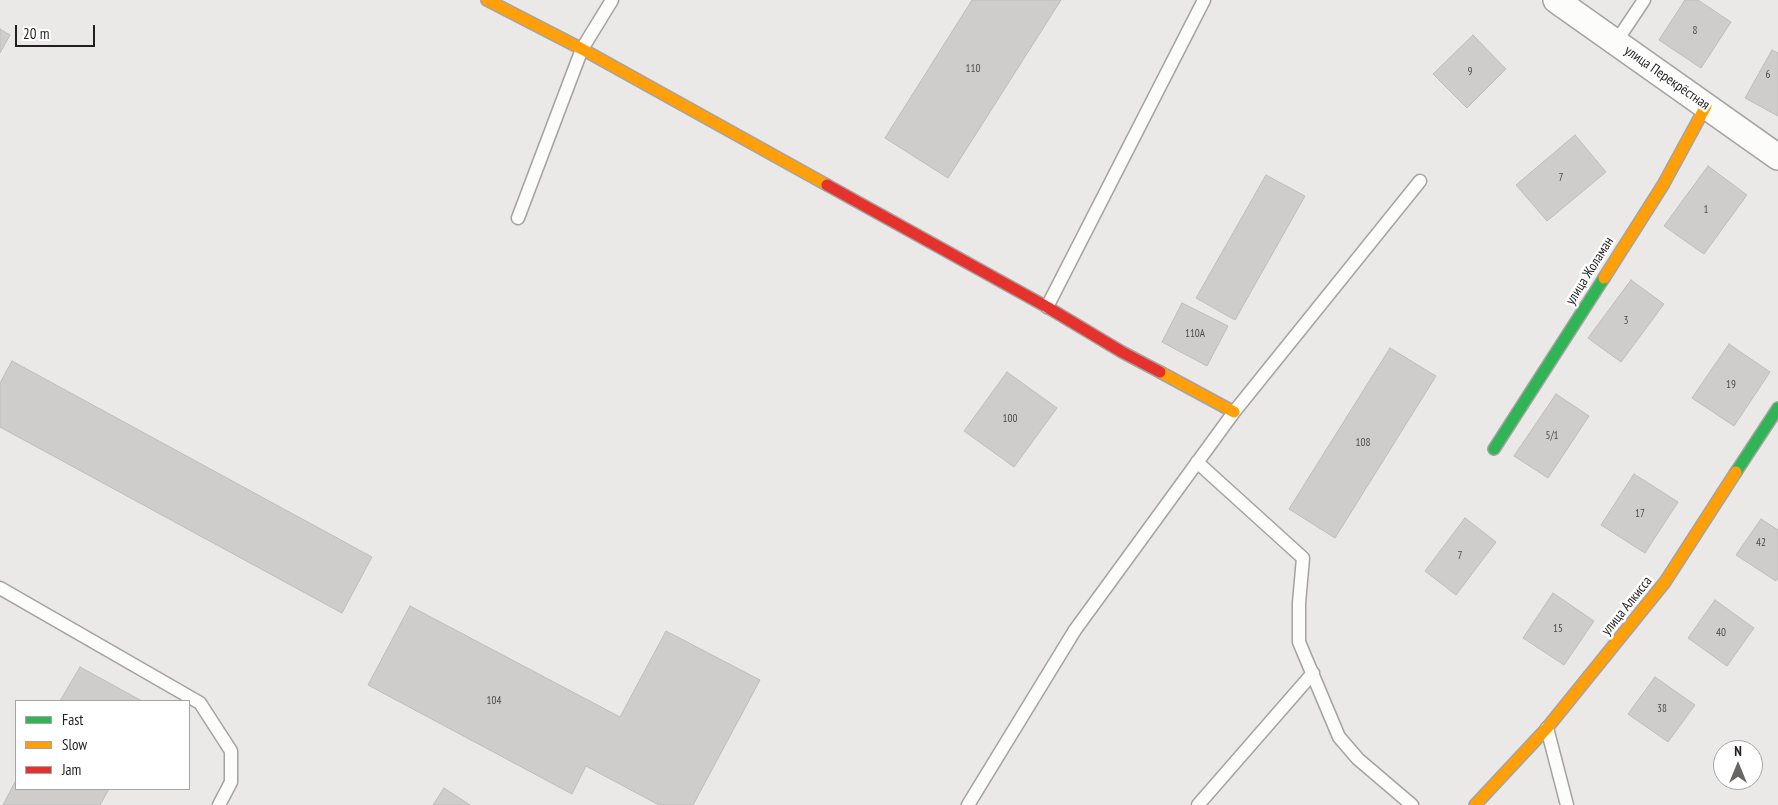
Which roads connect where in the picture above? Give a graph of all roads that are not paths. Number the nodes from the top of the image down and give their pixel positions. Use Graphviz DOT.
graph roads {
  1 [pos="486,0"];
  2 [pos="612,0"];
  3 [pos="1204,0"];
  4 [pos="1556,0"];
  5 [pos="1644,0"];
  6 [pos="1616,42"];
  7 [pos="582,49"];
  8 [pos="1706,106"];
  9 [pos="1778,157"];
  10 [pos="1420,181"];
  11 [pos="518,218"];
  12 [pos="1046,307"];
  13 [pos="1778,408"];
  14 [pos="1234,412"];
  15 [pos="1494,450"];
  16 [pos="1197,462"];
  17 [pos="0,588"];
  18 [pos="1312,672"];
  19 [pos="1547,728"];
  20 [pos="219,805"];
  21 [pos="968,805"];
  22 [pos="1198,805"];
  23 [pos="1412,805"];
  24 [pos="1474,805"];
  25 [pos="1567,805"];
  1 -- 7 [label="street"];
  2 -- 7 [label="lane"];
  3 -- 12 [label="lane"];
  4 -- 6 [label="street, улица Перекрёстная"];
  5 -- 6 [label="lane"];
  6 -- 8 [label="street, улица Перекрёстная"];
  7 -- 11 [label="lane"];
  7 -- 12 [label="street"];
  8 -- 9 [label="street, улица Перекрёстная"];
  8 -- 15 [label="street, улица Жоламан"];
  10 -- 14 [label="lane"];
  12 -- 14 [label="street"];
  13 -- 19 [label="street, улица Алкисса"];
  14 -- 16 [label="lane"];
  16 -- 18 [label="lane"];
  16 -- 21 [label="lane"];
  17 -- 20 [label="lane"];
  18 -- 22 [label="lane"];
  18 -- 23 [label="lane"];
  19 -- 24 [label="street, улица Алкисса"];
  19 -- 25 [label="lane"];
}
